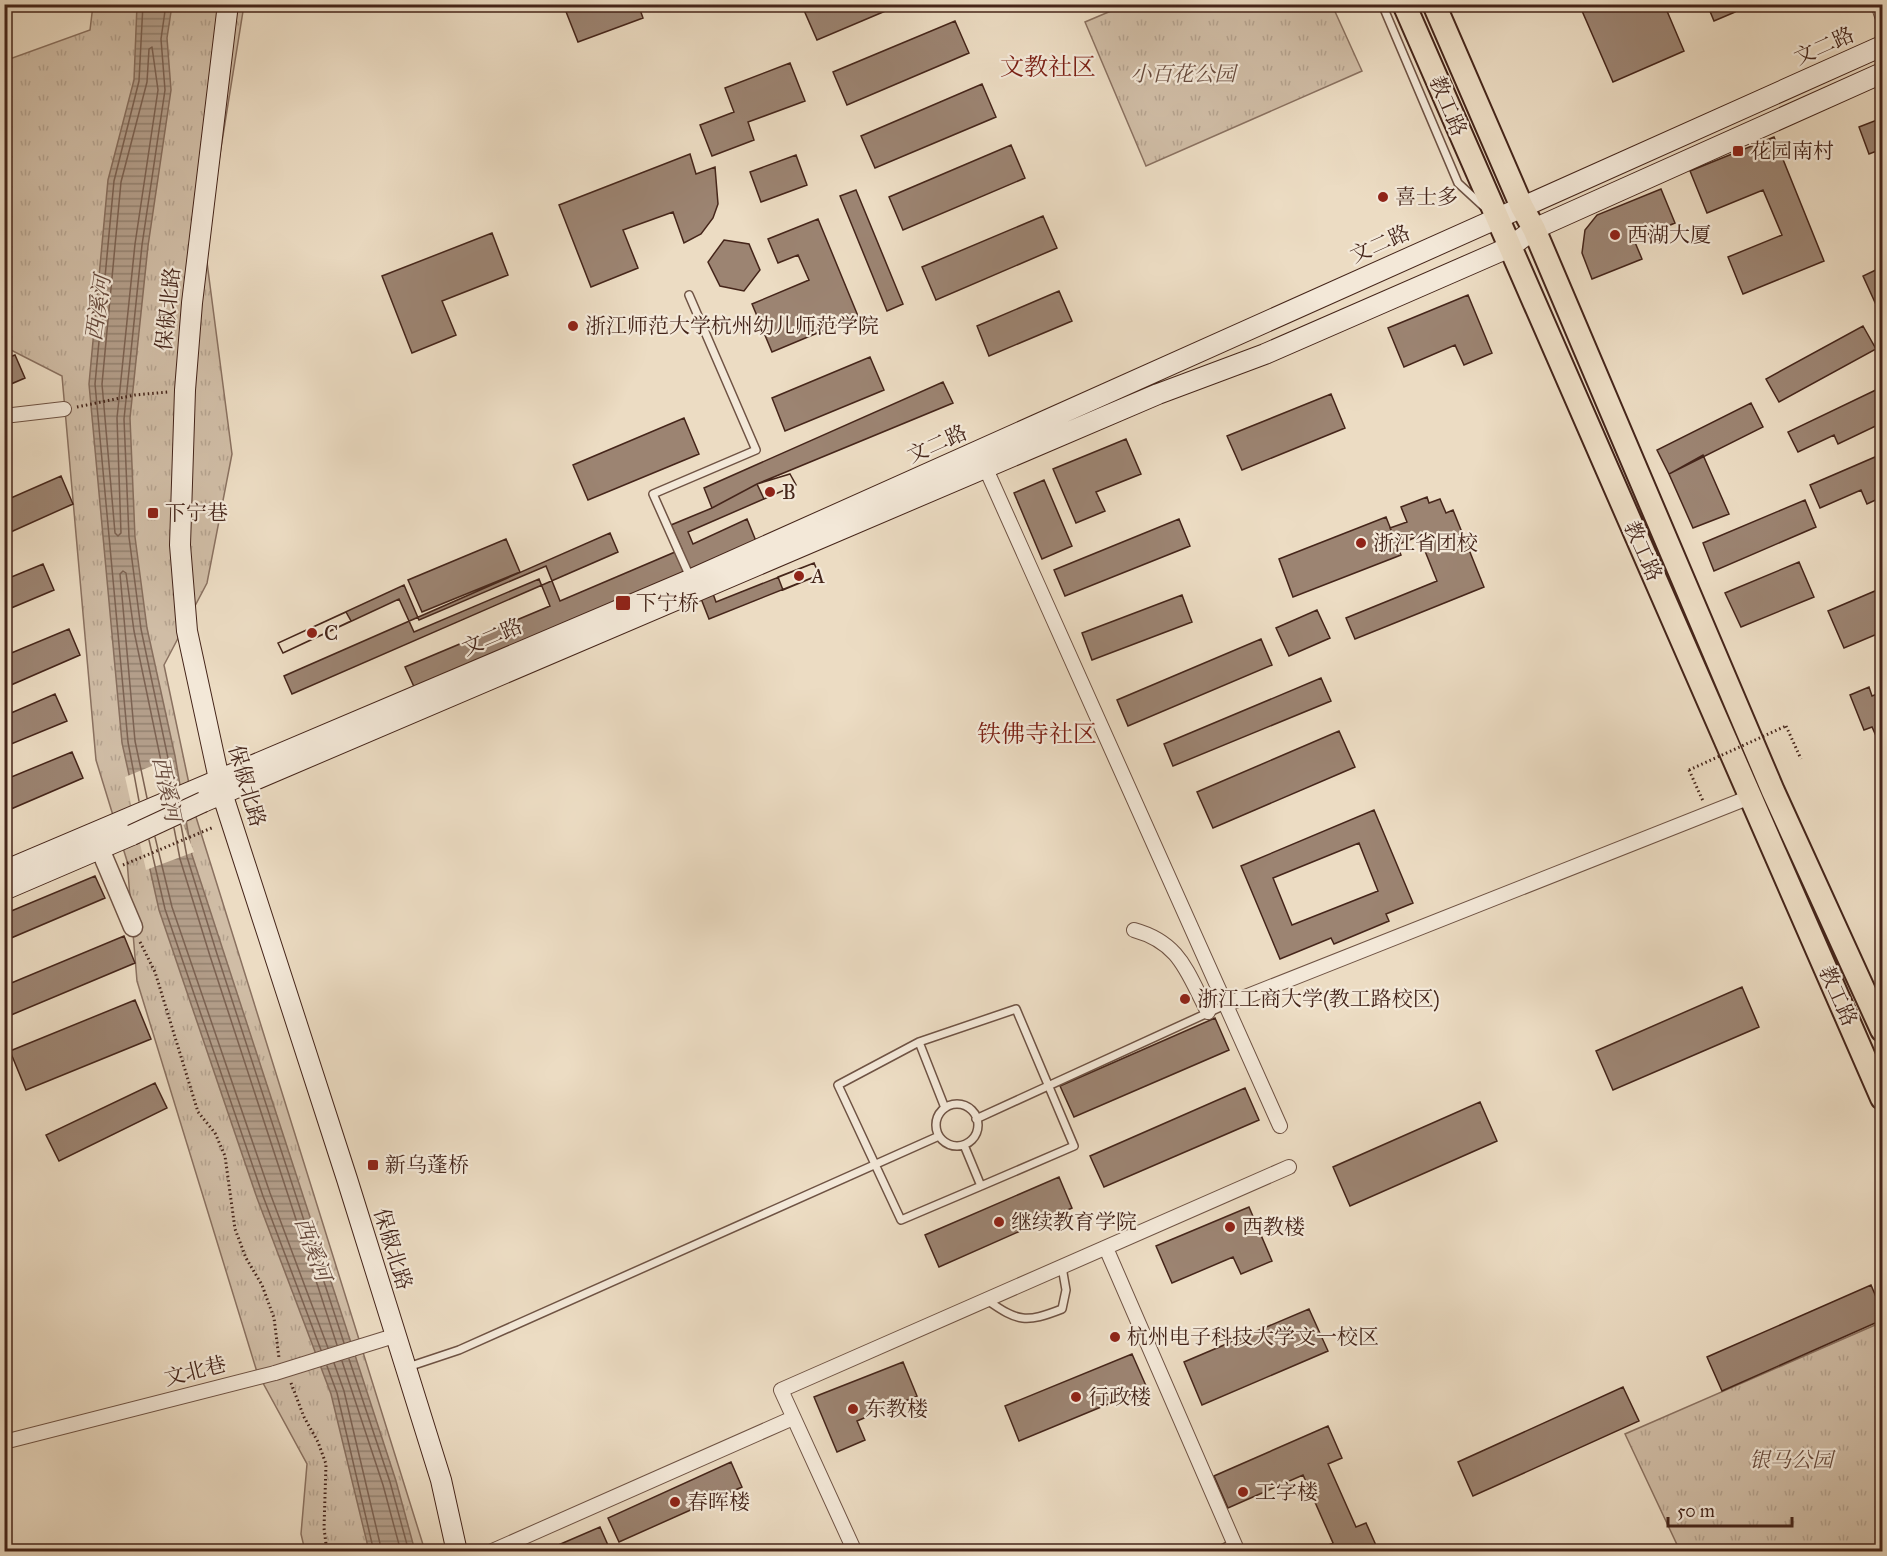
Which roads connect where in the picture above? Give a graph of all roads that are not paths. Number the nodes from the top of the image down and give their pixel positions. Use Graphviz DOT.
graph roads {
  1 [pos="228,4"];
  2 [pos="1382,4"];
  3 [pos="1404,4"];
  4 [pos="1434,4"];
  5 [pos="1878,4"];
  6 [pos="1882,16"];
  7 [pos="1882,46"];
  8 [pos="1882,73"];
  9 [pos="1521,207"];
  10 [pos="1496,218"];
  11 [pos="1534,229"];
  12 [pos="1510,247"];
  13 [pos="689,295"];
  14 [pos="64,409"];
  15 [pos="4,416"];
  16 [pos="982,461"];
  17 [pos="692,579"];
  18 [pos="220,786"];
  19 [pos="1750,797"];
  20 [pos="129,826"];
  21 [pos="100,849"];
  22 [pos="4,871"];
  23 [pos="4,890"];
  24 [pos="133,927"];
  25 [pos="1134,930"];
  26 [pos="1225,1005"];
  27 [pos="1208,1012"];
  28 [pos="1882,1030"];
  29 [pos="919,1042"];
  30 [pos="1048,1086"];
  31 [pos="1882,1098"];
  32 [pos="945,1108"];
  33 [pos="976,1119"];
  34 [pos="1280,1126"];
  35 [pos="939,1136"];
  36 [pos="964,1144"];
  37 [pos="875,1165"];
  38 [pos="1289,1167"];
  39 [pos="981,1186"];
  40 [pos="1106,1248"];
  41 [pos="1062,1267"];
  42 [pos="985,1298"];
  43 [pos="394,1336"];
  44 [pos="405,1368"];
  45 [pos="793,1418"];
  46 [pos="4,1442"];
  47 [pos="1236,1547"];
  48 [pos="457,1551"];
  49 [pos="490,1551"];
  50 [pos="855,1551"];
  51 [pos="1216,1551"];
  1 -- 18 [label="main road, 保俶北路"];
  2 -- 10 [label="lane"];
  3 -- 10 [label="main road, 教工路"];
  4 -- 9 [label="main road, 教工路"];
  5 -- 6 [label="street"];
  7 -- 9 [label="main road, 文二路"];
  8 -- 11 [label="main road, 文二路"];
  9 -- 10 [label="main road, 文二路"];
  9 -- 11 [label="main road, 教工路"];
  10 -- 12 [label="main road, 教工路"];
  10 -- 16 [label="main road, 文二路"];
  11 -- 12 [label="main road, 文二路"];
  11 -- 28 [label="main road, 教工路"];
  12 -- 16 [label="main road, 文二路"];
  12 -- 19 [label="main road, 教工路"];
  13 -- 17 [label="lane"];
  14 -- 15 [label="street"];
  16 -- 17 [label="main road, 文二路"];
  16 -- 18 [label="main road, 文二路"];
  16 -- 26 [label="street"];
  17 -- 18 [label="main road, 文二路"];
  18 -- 20 [label="main road, 文二路, bridge"];
  18 -- 43 [label="main road, 保俶北路"];
  19 -- 26 [label="street"];
  19 -- 31 [label="main road, 教工路"];
  20 -- 21 [label="main road, 文二路"];
  20 -- 22 [label="main road, 文二路"];
  21 -- 23 [label="main road, 文二路"];
  21 -- 24 [label="street"];
  25 -- 27 [label="street"];
  26 -- 27 [label="lane"];
  26 -- 34 [label="street"];
  27 -- 30 [label="lane"];
  29 -- 30 [label="lane"];
  29 -- 32 [label="lane"];
  29 -- 37 [label="lane"];
  30 -- 33 [label="lane"];
  30 -- 39 [label="lane"];
  32 -- 33 [label="lane"];
  32 -- 35 [label="lane"];
  33 -- 36 [label="lane"];
  35 -- 36 [label="lane"];
  35 -- 37 [label="lane"];
  36 -- 39 [label="lane"];
  37 -- 39 [label="lane"];
  37 -- 44 [label="lane"];
  38 -- 40 [label="street"];
  40 -- 41 [label="street"];
  40 -- 47 [label="street"];
  41 -- 42 [label="street"];
  41 -- 42 [label="lane"];
  42 -- 45 [label="street"];
  43 -- 44 [label="main road, 保俶北路"];
  43 -- 46 [label="street, 文北巷, bridge"];
  44 -- 48 [label="main road, 保俶北路"];
  45 -- 49 [label="street"];
  45 -- 50 [label="street"];
  47 -- 51 [label="lane"];
}
